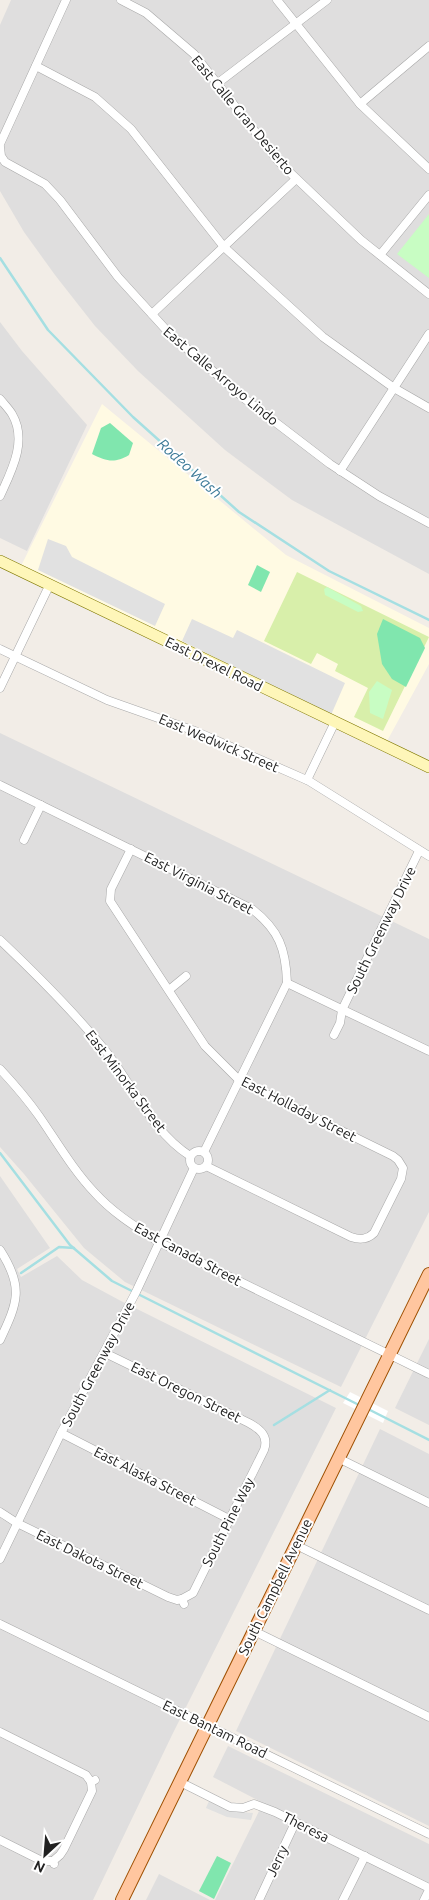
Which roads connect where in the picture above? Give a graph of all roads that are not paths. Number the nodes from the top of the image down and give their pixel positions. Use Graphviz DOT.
graph roads {
  1 [pos="66,0"];
  2 [pos="121,0"];
  3 [pos="277,0"];
  4 [pos="327,0"];
  5 [pos="297,24"];
  6 [pos="429,46"];
  7 [pos="36,66"];
  8 [pos="218,83"];
  9 [pos="360,104"];
  10 [pos="0,145"];
  11 [pos="0,156"];
  12 [pos="429,169"];
  13 [pos="296,179"];
  14 [pos="429,195"];
  15 [pos="224,247"];
  16 [pos="380,255"];
  17 [pos="429,294"];
  18 [pos="152,314"];
  19 [pos="429,334"];
  20 [pos="394,388"];
  21 [pos="0,399"];
  22 [pos="429,408"];
  23 [pos="340,472"];
  24 [pos="1,491"];
  25 [pos="429,523"];
  26 [pos="0,560"];
  27 [pos="50,584"];
  28 [pos="0,649"];
  29 [pos="15,656"];
  30 [pos="0,688"];
  31 [pos="334,722"];
  32 [pos="429,767"];
  33 [pos="307,780"];
  34 [pos="0,785"];
  35 [pos="41,805"];
  36 [pos="24,840"];
  37 [pos="131,849"];
  38 [pos="419,851"];
  39 [pos="429,856"];
  40 [pos="0,940"];
  41 [pos="186,976"];
  42 [pos="287,983"];
  43 [pos="169,990"];
  44 [pos="342,1010"];
  45 [pos="334,1035"];
  46 [pos="429,1051"];
  47 [pos="0,1069"];
  48 [pos="240,1081"];
  49 [pos="204,1152"];
  50 [pos="190,1156"];
  51 [pos="206,1166"];
  52 [pos="194,1168"];
  53 [pos="159,1242"];
  54 [pos="0,1250"];
  55 [pos="429,1274"];
  56 [pos="0,1340"];
  57 [pos="105,1353"];
  58 [pos="389,1355"];
  59 [pos="429,1374"];
  60 [pos="61,1433"];
  61 [pos="267,1435"];
  62 [pos="338,1458"];
  63 [pos="429,1503"];
  64 [pos="0,1512"];
  65 [pos="229,1519"];
  66 [pos="17,1523"];
  67 [pos="296,1545"];
  68 [pos="0,1559"];
  69 [pos="183,1602"];
  70 [pos="429,1610"];
  71 [pos="0,1624"];
  72 [pos="254,1631"];
  73 [pos="429,1717"];
  74 [pos="208,1725"];
  75 [pos="0,1732"];
  76 [pos="180,1782"];
  77 [pos="296,1823"];
  78 [pos="429,1834"];
  79 [pos="0,1840"];
  80 [pos="365,1856"];
  81 [pos="429,1889"];
  82 [pos="122,1900"];
  83 [pos="259,1900"];
  84 [pos="343,1900"];
  85 [pos="424,1900"];
  1 -- 7 [label="street"];
  2 -- 8 [label="street, East Calle Gran Desierto"];
  3 -- 5 [label="street"];
  4 -- 5 [label="street"];
  5 -- 8 [label="street"];
  5 -- 9 [label="street"];
  6 -- 9 [label="street"];
  7 -- 10 [label="street"];
  7 -- 15 [label="street"];
  8 -- 13 [label="street, East Calle Gran Desierto"];
  9 -- 12 [label="street"];
  10 -- 11 [label="street"];
  11 -- 18 [label="street, East Calle Arroyo Lindo"];
  13 -- 15 [label="street"];
  13 -- 16 [label="street, East Calle Gran Desierto"];
  14 -- 16 [label="street"];
  15 -- 18 [label="street"];
  15 -- 20 [label="street"];
  16 -- 17 [label="street, East Calle Gran Desierto"];
  18 -- 23 [label="street, East Calle Arroyo Lindo"];
  19 -- 20 [label="street"];
  20 -- 22 [label="street"];
  20 -- 23 [label="street"];
  21 -- 24 [label="street"];
  23 -- 25 [label="street, East Calle Arroyo Lindo"];
  26 -- 27 [label="street, East Drexel Road"];
  27 -- 29 [label="street"];
  27 -- 31 [label="street, East Drexel Road"];
  28 -- 29 [label="street, East Wedwick Street"];
  29 -- 30 [label="street"];
  29 -- 33 [label="street, East Wedwick Street"];
  31 -- 32 [label="street, East Drexel Road"];
  31 -- 33 [label="street"];
  33 -- 38 [label="street, East Wedwick Street"];
  34 -- 35 [label="street, East Virginia Street"];
  35 -- 36 [label="street"];
  35 -- 37 [label="street, East Virginia Street"];
  37 -- 42 [label="street, East Virginia Street"];
  37 -- 43 [label="street, East Holladay Street"];
  38 -- 39 [label="street, East Wedwick Street"];
  38 -- 44 [label="street, South Greenway Drive"];
  40 -- 50 [label="street, East Minorka Street"];
  41 -- 43 [label="street"];
  42 -- 44 [label="street"];
  42 -- 48 [label="street"];
  43 -- 48 [label="street, East Holladay Street"];
  44 -- 45 [label="street"];
  44 -- 46 [label="street"];
  47 -- 53 [label="street, East Canada Street"];
  48 -- 49 [label="street"];
  48 -- 51 [label="street, East Holladay Street"];
  49 -- 50 [label="street"];
  49 -- 51 [label="street"];
  50 -- 52 [label="street"];
  51 -- 52 [label="street"];
  52 -- 53 [label="street, South Greenway Drive"];
  53 -- 57 [label="street, South Greenway Drive"];
  53 -- 58 [label="street, East Canada Street"];
  54 -- 56 [label="street"];
  55 -- 58 [label="main road, South Campbell Avenue"];
  57 -- 60 [label="street, South Greenway Drive"];
  57 -- 61 [label="street, East Oregon Street"];
  58 -- 59 [label="street, East Canada Street"];
  58 -- 62 [label="main road, South Campbell Avenue"];
  60 -- 65 [label="street, East Alaska Street"];
  60 -- 66 [label="street, South Greenway Drive"];
  61 -- 65 [label="street, South Pine Way"];
  62 -- 63 [label="street"];
  62 -- 67 [label="main road, South Campbell Avenue"];
  64 -- 66 [label="street, East Dakota Street"];
  65 -- 69 [label="street, South Pine Way"];
  66 -- 68 [label="street, South Greenway Drive"];
  66 -- 69 [label="street, East Dakota Street"];
  67 -- 70 [label="street"];
  67 -- 72 [label="main road, South Campbell Avenue"];
  71 -- 74 [label="street, East Bantam Road"];
  72 -- 73 [label="street"];
  72 -- 74 [label="main road, South Campbell Avenue"];
  74 -- 76 [label="main road, South Campbell Avenue"];
  74 -- 78 [label="street, East Bantam Road"];
  75 -- 79 [label="street"];
  76 -- 77 [label="street, Theresa"];
  76 -- 82 [label="main road, South Campbell Avenue"];
  77 -- 80 [label="street, Theresa"];
  77 -- 83 [label="street, Jerry"];
  80 -- 81 [label="street, Theresa"];
  80 -- 84 [label="street"];
  81 -- 85 [label="street"];
}
